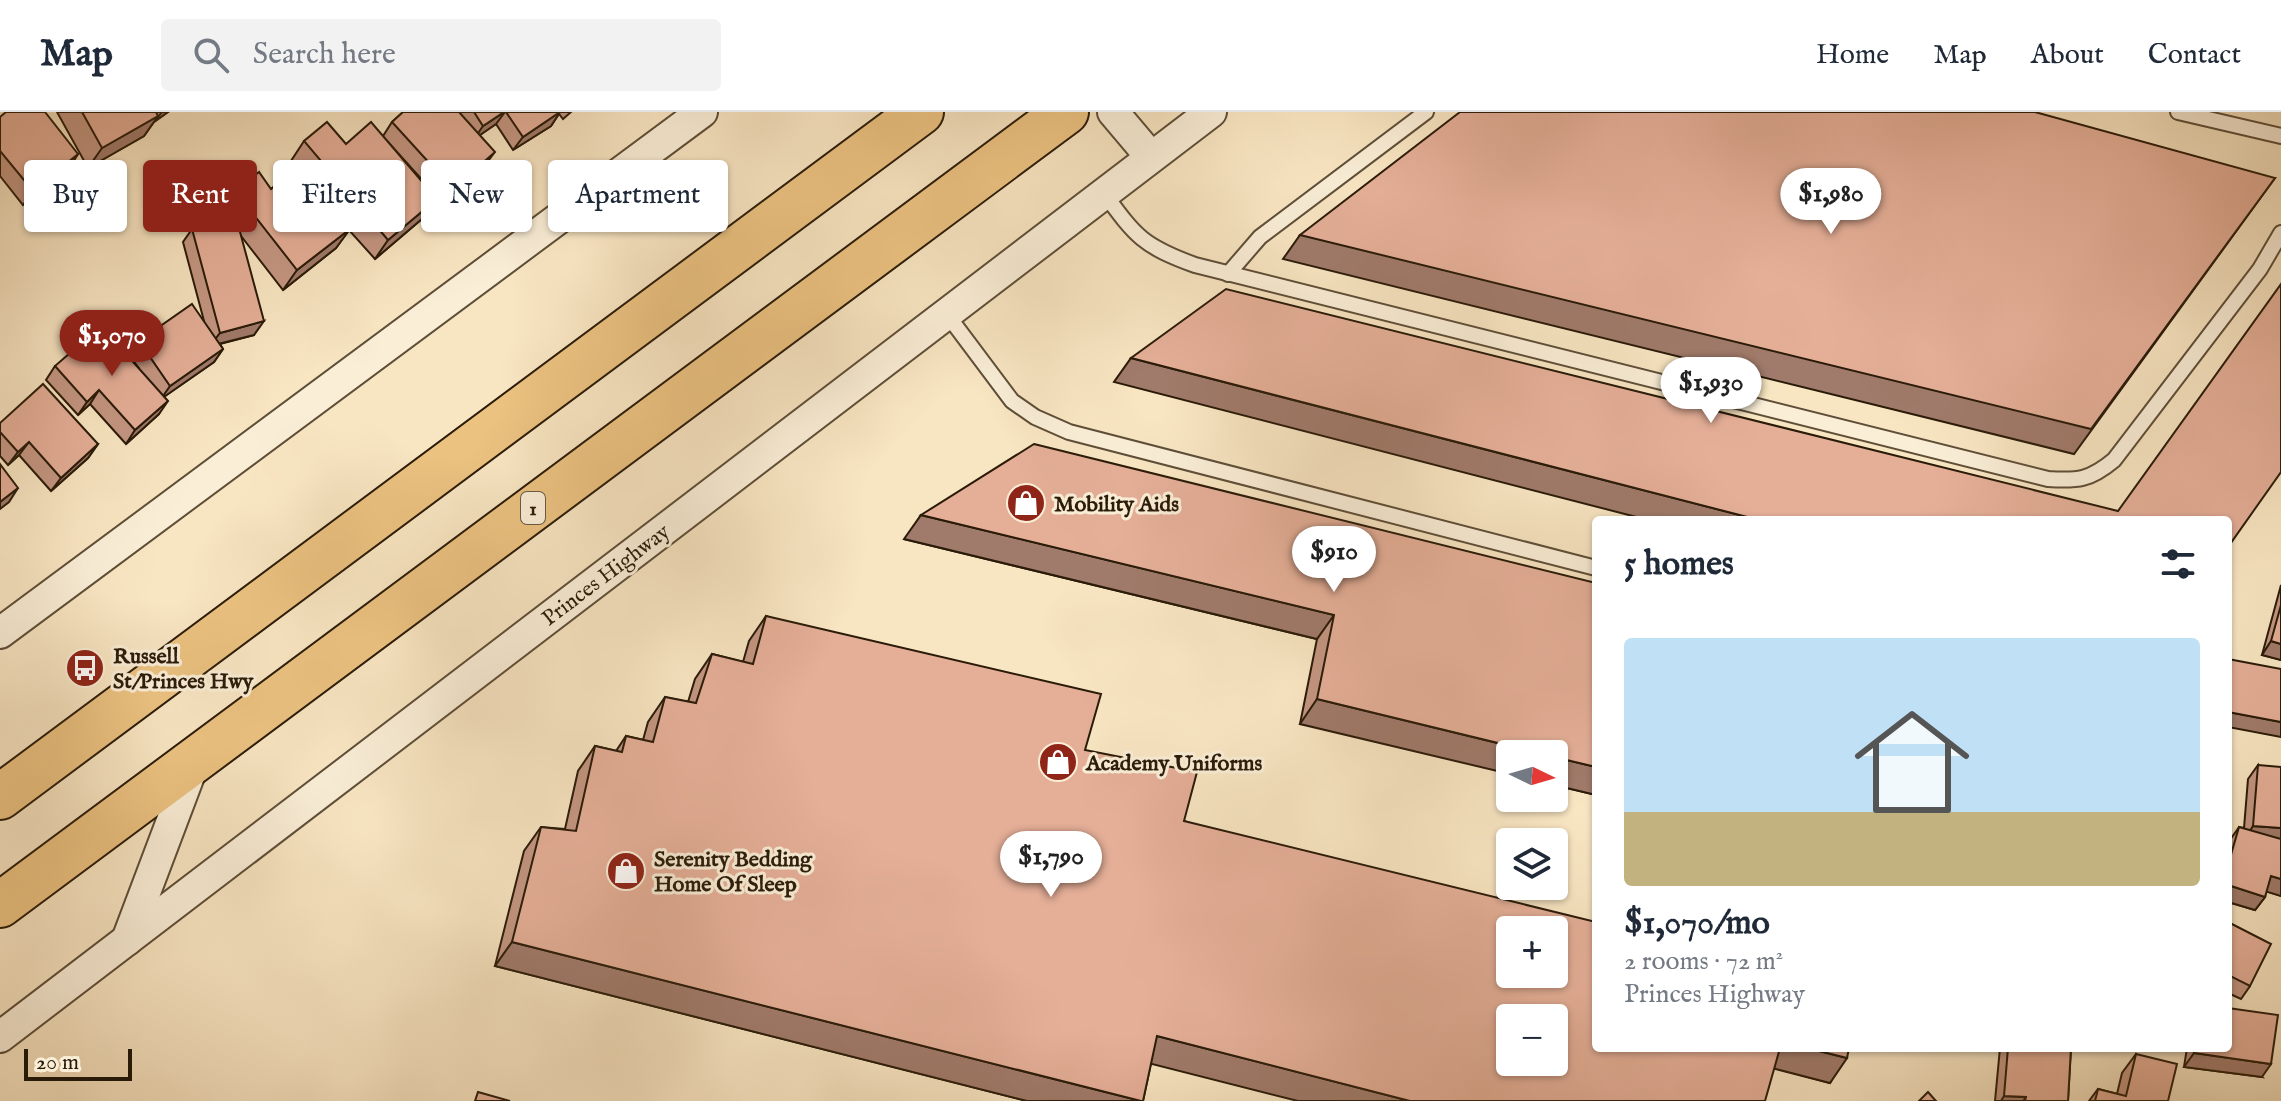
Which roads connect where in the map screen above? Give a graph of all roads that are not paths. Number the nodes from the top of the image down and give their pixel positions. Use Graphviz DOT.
graph roads {
  1 [pos="702,112"];
  2 [pos="921,112"];
  3 [pos="1066,112"];
  4 [pos="1113,112"];
  5 [pos="1211,112"];
  6 [pos="1426,112"];
  7 [pos="2178,112"];
  8 [pos="2281,136"];
  9 [pos="1151,157"];
  10 [pos="1104,193"];
  11 [pos="2281,233"];
  12 [pos="1228,274"];
  13 [pos="946,313"];
  14 [pos="1592,567"];
  15 [pos="0,633"];
  16 [pos="196,758"];
  17 [pos="0,797"];
  18 [pos="0,905"];
  19 [pos="127,940"];
  20 [pos="0,1037"];
  1 -- 15 [label="street"];
  2 -- 17 [label="highway"];
  3 -- 16 [label="highway, 1"];
  4 -- 9 [label="street"];
  5 -- 9 [label="street, Princes Highway"];
  6 -- 12 [label="lane"];
  7 -- 8 [label="lane"];
  9 -- 10 [label="street, Princes Highway"];
  10 -- 12 [label="lane"];
  10 -- 13 [label="street, Princes Highway"];
  11 -- 12 [label="lane"];
  13 -- 14 [label="lane"];
  13 -- 19 [label="street, Princes Highway"];
  16 -- 18 [label="highway, 1"];
  16 -- 19 [label="street"];
  19 -- 20 [label="street, Princes Highway"];
}
